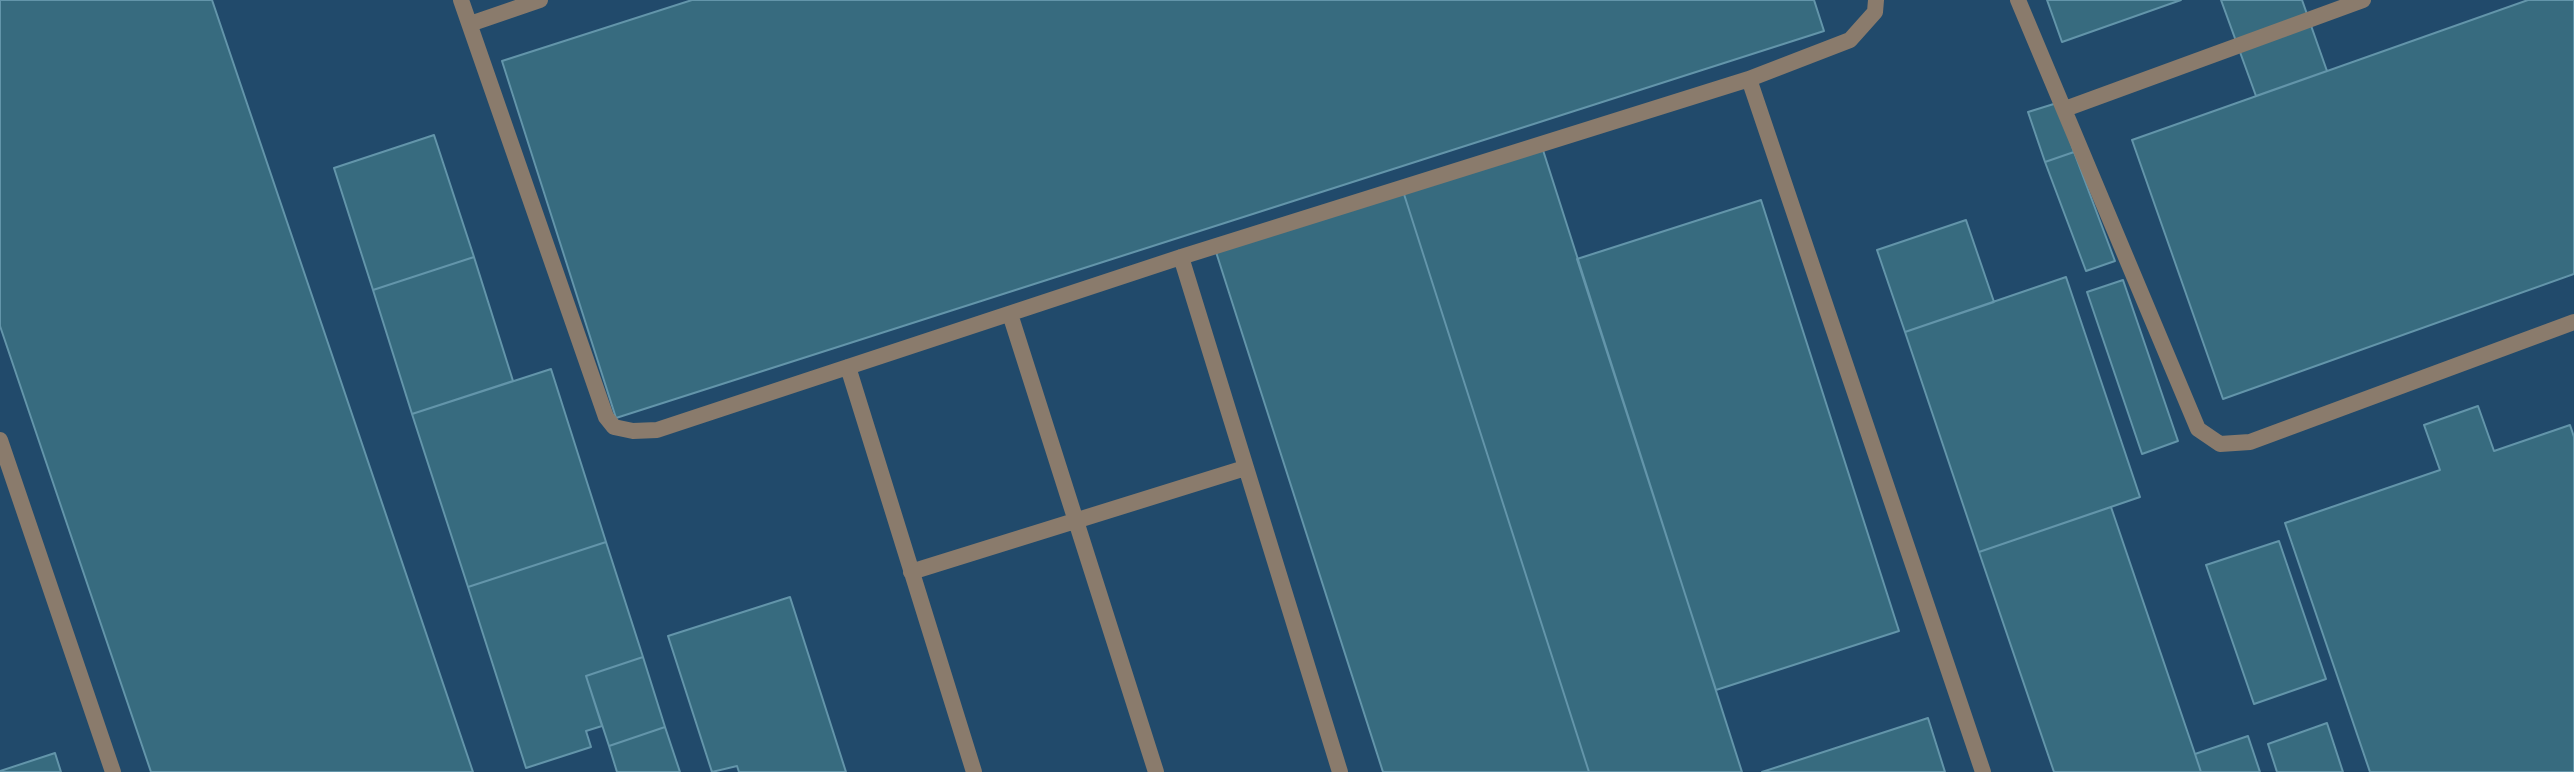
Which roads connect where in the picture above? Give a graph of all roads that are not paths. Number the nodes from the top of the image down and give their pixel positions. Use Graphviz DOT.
graph roads {
  1 [pos="461,0"];
  2 [pos="540,0"];
  3 [pos="1876,0"];
  4 [pos="2018,0"];
  5 [pos="2363,0"];
  6 [pos="470,24"];
  7 [pos="1749,79"];
  8 [pos="2065,109"];
  9 [pos="1181,257"];
  10 [pos="1010,314"];
  11 [pos="2574,322"];
  12 [pos="848,367"];
  13 [pos="0,440"];
  14 [pos="1245,468"];
  15 [pos="1075,521"];
  16 [pos="911,572"];
  17 [pos="113,772"];
  18 [pos="974,772"];
  19 [pos="1156,772"];
  20 [pos="1340,772"];
  21 [pos="1983,772"];
  1 -- 6 [label="lane"];
  2 -- 6 [label="lane"];
  3 -- 7 [label="lane"];
  4 -- 8 [label="lane"];
  5 -- 8 [label="lane"];
  6 -- 12 [label="lane"];
  7 -- 9 [label="lane"];
  7 -- 21 [label="lane"];
  8 -- 11 [label="lane"];
  9 -- 10 [label="lane"];
  9 -- 14 [label="lane"];
  10 -- 12 [label="lane"];
  10 -- 15 [label="lane"];
  12 -- 16 [label="lane"];
  13 -- 17 [label="lane"];
  14 -- 15 [label="lane"];
  14 -- 20 [label="lane"];
  15 -- 16 [label="lane"];
  15 -- 19 [label="lane"];
  16 -- 18 [label="lane"];
}
